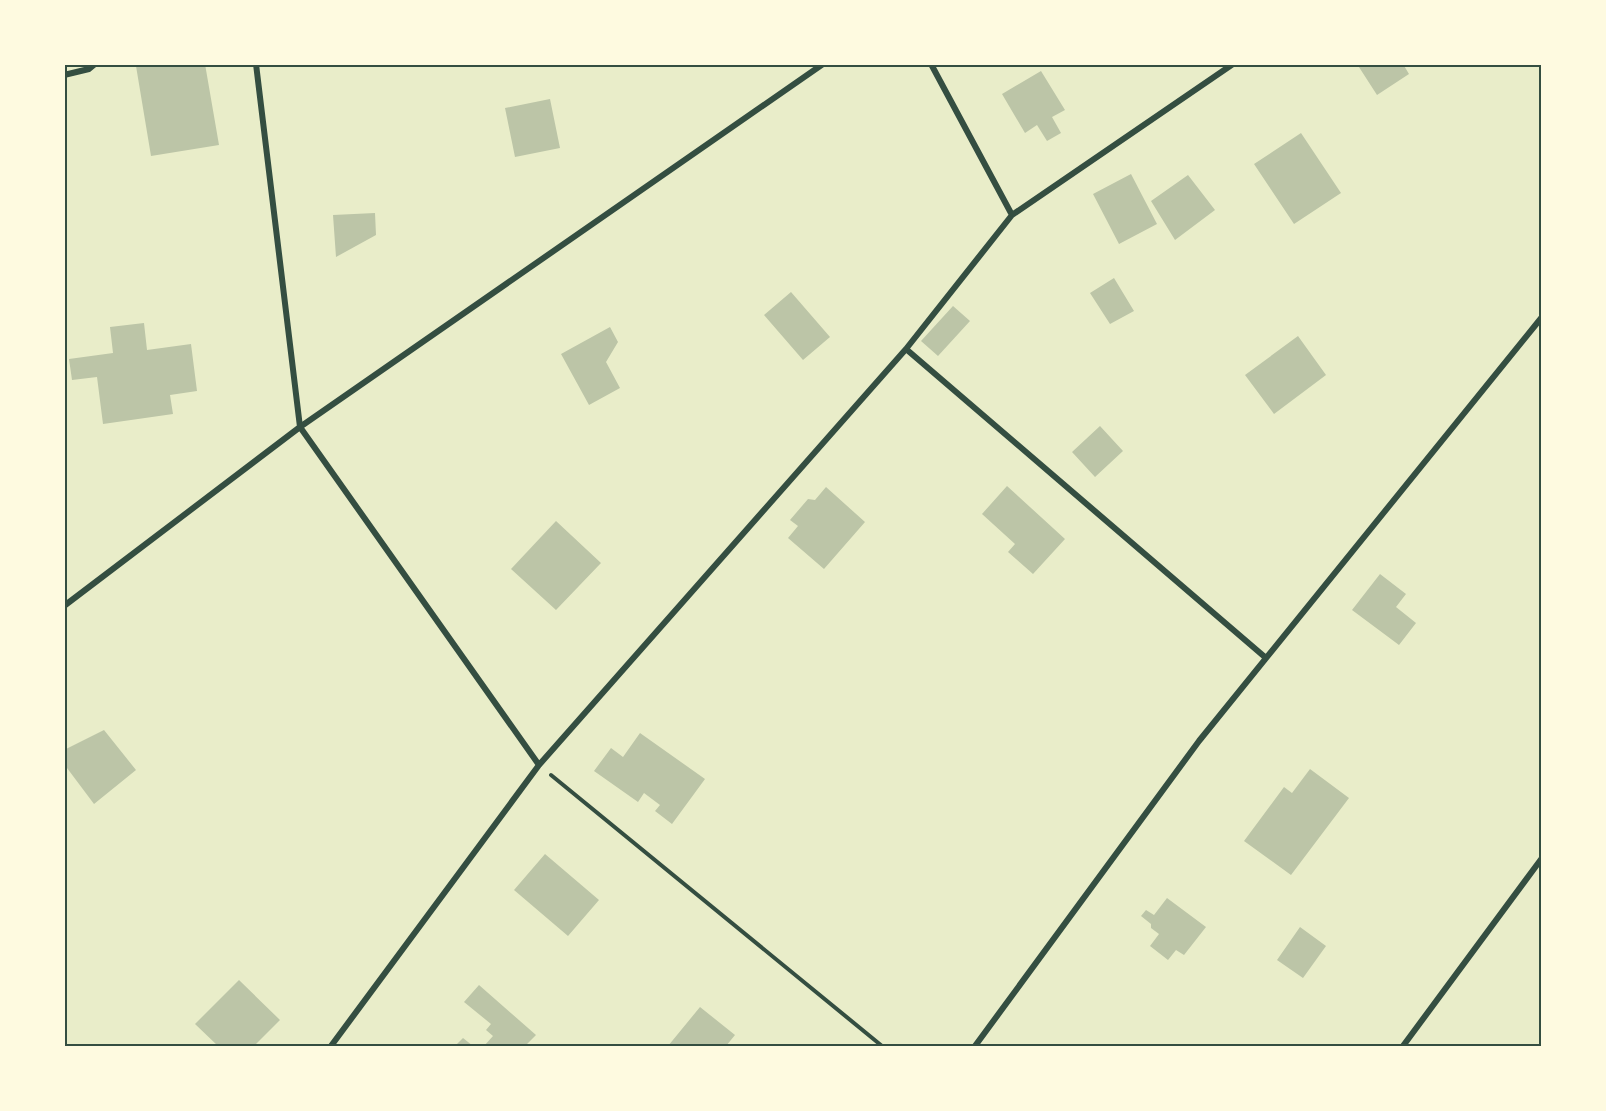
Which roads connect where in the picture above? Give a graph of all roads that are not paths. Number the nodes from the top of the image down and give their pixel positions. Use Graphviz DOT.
graph roads {
  1 [pos="94,64"];
  2 [pos="256,64"];
  3 [pos="823,64"];
  4 [pos="931,64"];
  5 [pos="1233,64"];
  6 [pos="64,75"];
  7 [pos="1012,215"];
  8 [pos="1542,317"];
  9 [pos="906,349"];
  10 [pos="300,427"];
  11 [pos="64,606"];
  12 [pos="1266,658"];
  13 [pos="539,765"];
  14 [pos="1542,858"];
  15 [pos="330,1047"];
  16 [pos="975,1047"];
  17 [pos="1403,1047"];
  1 -- 6 [label="street"];
  2 -- 10 [label="street"];
  3 -- 10 [label="street"];
  4 -- 7 [label="street"];
  5 -- 7 [label="street"];
  7 -- 9 [label="street"];
  8 -- 12 [label="street"];
  9 -- 12 [label="street"];
  9 -- 13 [label="street"];
  10 -- 11 [label="street"];
  10 -- 13 [label="street"];
  12 -- 16 [label="street"];
  13 -- 15 [label="street"];
  14 -- 17 [label="street"];
}
